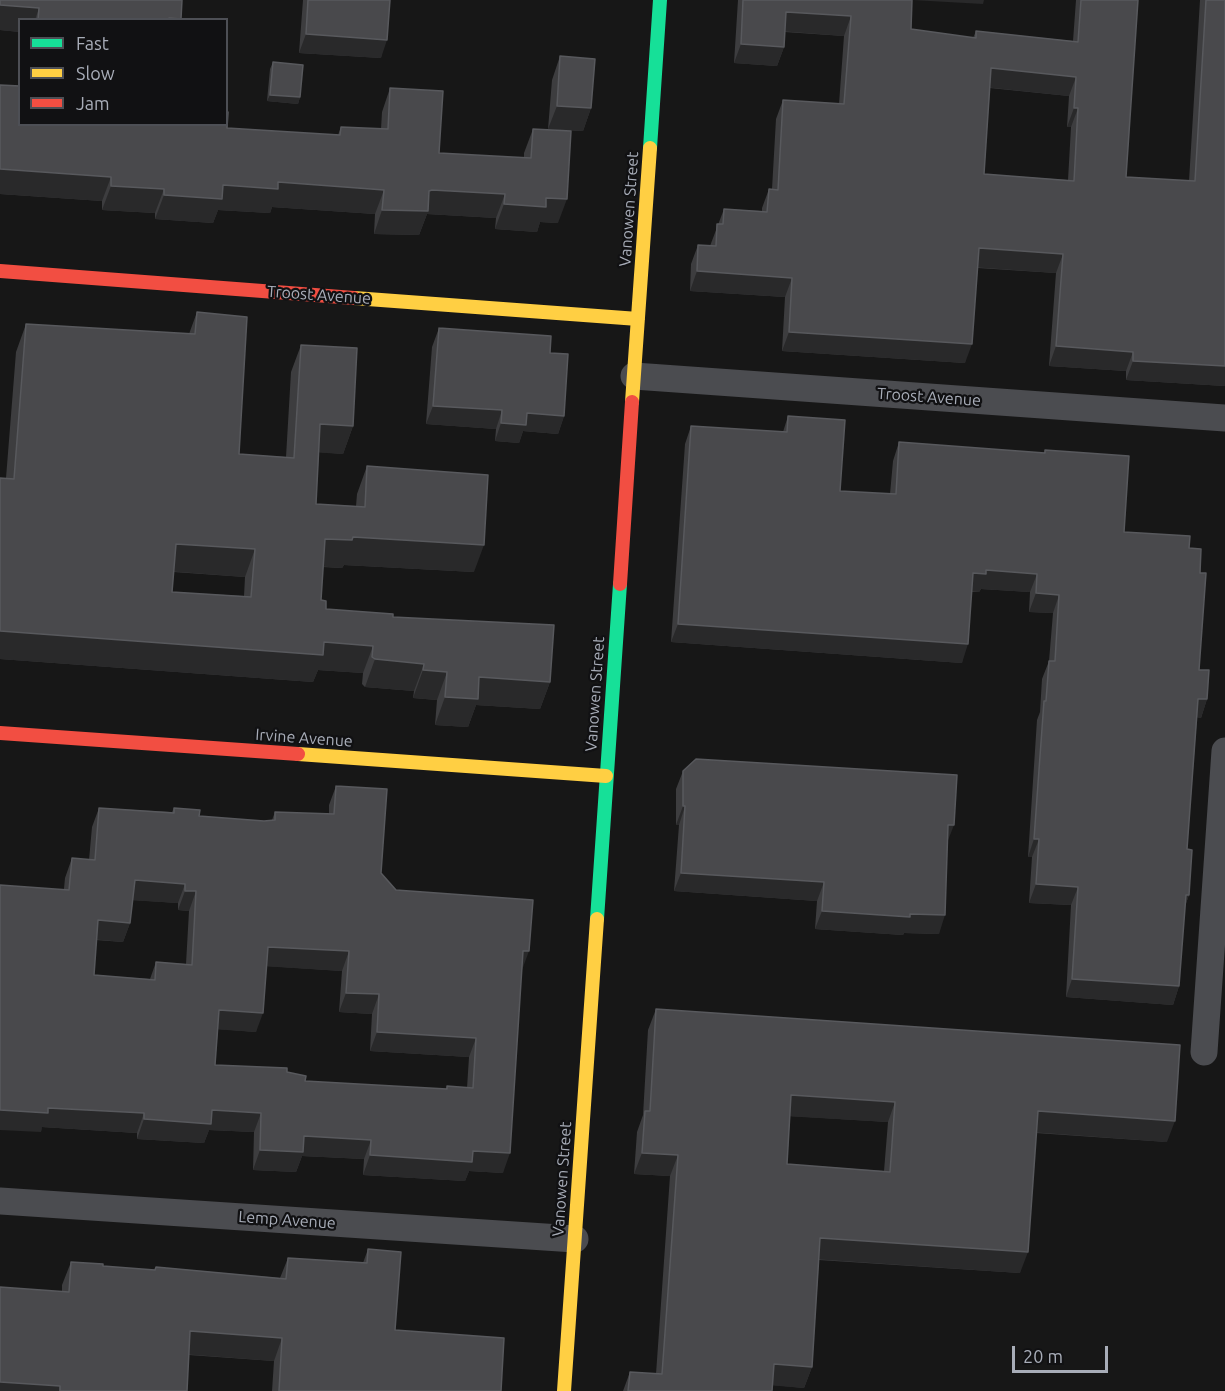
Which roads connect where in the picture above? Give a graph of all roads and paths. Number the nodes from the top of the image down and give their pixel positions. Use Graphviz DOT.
graph roads {
  1 [pos="660,0"];
  2 [pos="0,271"];
  3 [pos="638,319"];
  4 [pos="634,376"];
  5 [pos="1225,418"];
  6 [pos="0,733"];
  7 [pos="1225,751"];
  8 [pos="606,776"];
  9 [pos="1204,1052"];
  10 [pos="0,1201"];
  11 [pos="574,1239"];
  12 [pos="564,1391"];
  1 -- 3 [label="main road, Vanowen Street"];
  2 -- 3 [label="main road, Troost Avenue"];
  3 -- 4 [label="main road, Vanowen Street"];
  4 -- 5 [label="street, Troost Avenue"];
  4 -- 8 [label="main road, Vanowen Street"];
  6 -- 8 [label="main road, Irvine Avenue"];
  7 -- 9 [label="street"];
  8 -- 11 [label="main road, Vanowen Street"];
  10 -- 11 [label="street, Lemp Avenue"];
  11 -- 12 [label="main road, Vanowen Street"];
}
